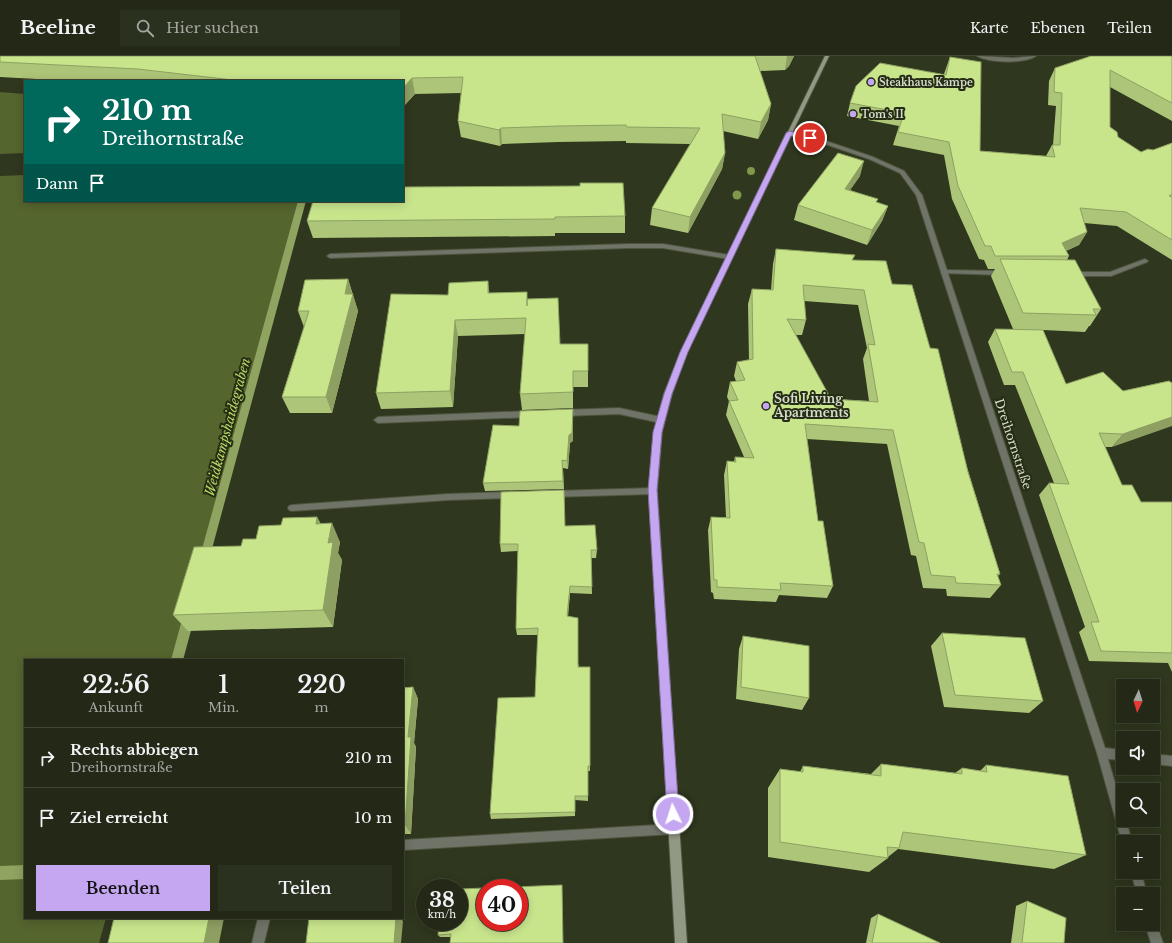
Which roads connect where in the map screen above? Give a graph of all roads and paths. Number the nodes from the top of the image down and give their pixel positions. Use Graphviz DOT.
graph roads {
  1 [pos="827,56"];
  2 [pos="979,56"];
  3 [pos="1034,56"];
  4 [pos="790,133"];
  5 [pos="330,256"];
  6 [pos="730,257"];
  7 [pos="1145,261"];
  8 [pos="943,272"];
  9 [pos="1007,273"];
  10 [pos="1063,274"];
  11 [pos="554,413"];
  12 [pos="540,414"];
  13 [pos="378,420"];
  14 [pos="661,420"];
  15 [pos="653,490"];
  16 [pos="542,494"];
  17 [pos="518,495"];
  18 [pos="292,508"];
  19 [pos="1102,753"];
  20 [pos="1116,754"];
  21 [pos="1160,760"];
  22 [pos="1172,761"];
  23 [pos="674,829"];
  24 [pos="1126,835"];
  25 [pos="404,845"];
  26 [pos="264,919"];
  27 [pos="1153,931"];
  28 [pos="258,943"];
  29 [pos="681,943"];
  30 [pos="1157,943"];
  1 -- 4 [label="street"];
  2 -- 3 [label="street"];
  4 -- 6 [label="street"];
  4 -- 8 [label="street, Dreihornstraße"];
  5 -- 6 [label="street"];
  6 -- 14 [label="street"];
  7 -- 10 [label="street"];
  8 -- 9 [label="street"];
  8 -- 19 [label="street, Dreihornstraße"];
  11 -- 14 [label="street"];
  12 -- 13 [label="street"];
  14 -- 15 [label="street"];
  15 -- 16 [label="street"];
  15 -- 23 [label="street"];
  17 -- 18 [label="street"];
  19 -- 20 [label="street"];
  19 -- 24 [label="street, Dreihornstraße"];
  21 -- 22 [label="street"];
  23 -- 25 [label="street"];
  23 -- 29 [label="street"];
  26 -- 28 [label="street"];
  27 -- 30 [label="street"];
}
